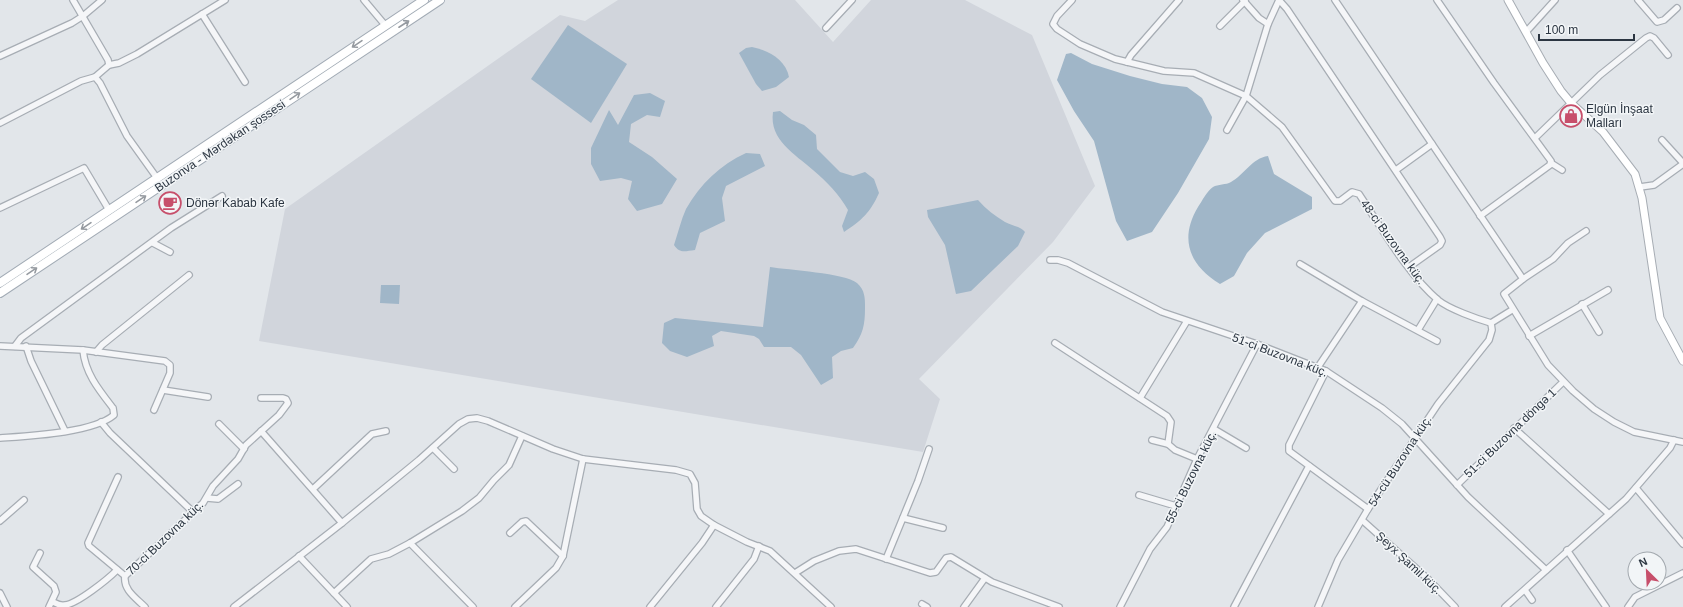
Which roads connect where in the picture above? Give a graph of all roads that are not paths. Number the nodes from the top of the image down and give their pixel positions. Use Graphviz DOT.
graph roads {
  1 [pos="73,0"];
  2 [pos="102,0"];
  3 [pos="225,0"];
  4 [pos="364,0"];
  5 [pos="424,0"];
  6 [pos="440,0"];
  7 [pos="852,0"];
  8 [pos="1072,0"];
  9 [pos="1179,0"];
  10 [pos="1279,0"];
  11 [pos="1335,0"];
  12 [pos="1437,0"];
  13 [pos="1508,0"];
  14 [pos="1555,0"];
  15 [pos="1638,0"];
  16 [pos="1244,1"];
  17 [pos="1677,8"];
  18 [pos="202,14"];
  19 [pos="84,16"];
  20 [pos="1268,24"];
  21 [pos="385,25"];
  22 [pos="1220,26"];
  23 [pos="826,28"];
  24 [pos="1526,32"];
  25 [pos="1668,55"];
  26 [pos="0,56"];
  27 [pos="1127,62"];
  28 [pos="109,65"];
  29 [pos="95,77"];
  30 [pos="245,82"];
  31 [pos="1246,96"];
  32 [pos="1572,103"];
  33 [pos="0,123"];
  34 [pos="1227,130"];
  35 [pos="1534,138"];
  36 [pos="1662,140"];
  37 [pos="1432,144"];
  38 [pos="1551,163"];
  39 [pos="1683,163"];
  40 [pos="1396,170"];
  41 [pos="1562,170"];
  42 [pos="157,178"];
  43 [pos="1640,187"];
  44 [pos="222,196"];
  45 [pos="0,208"];
  46 [pos="109,210"];
  47 [pos="1480,216"];
  48 [pos="1586,231"];
  49 [pos="153,243"];
  50 [pos="170,252"];
  51 [pos="1050,260"];
  52 [pos="1300,264"];
  53 [pos="1409,267"];
  54 [pos="189,275"];
  55 [pos="1523,279"];
  56 [pos="0,283"];
  57 [pos="1608,290"];
  58 [pos="0,293"];
  59 [pos="1438,299"];
  60 [pos="1362,301"];
  61 [pos="1582,304"];
  62 [pos="1512,310"];
  63 [pos="1187,322"];
  64 [pos="1491,323"];
  65 [pos="1418,330"];
  66 [pos="1599,332"];
  67 [pos="1529,336"];
  68 [pos="1437,341"];
  69 [pos="1055,343"];
  70 [pos="1257,344"];
  71 [pos="0,346"];
  72 [pos="15,346"];
  73 [pos="26,346"];
  74 [pos="84,350"];
  75 [pos="96,352"];
  76 [pos="1683,361"];
  77 [pos="1318,367"];
  78 [pos="1326,371"];
  79 [pos="1563,382"];
  80 [pos="163,390"];
  81 [pos="208,397"];
  82 [pos="261,398"];
  83 [pos="1140,398"];
  84 [pos="154,410"];
  85 [pos="101,422"];
  86 [pos="219,424"];
  87 [pos="1514,428"];
  88 [pos="1214,429"];
  89 [pos="65,431"];
  90 [pos="261,431"];
  91 [pos="386,431"];
  92 [pos="522,436"];
  93 [pos="0,438"];
  94 [pos="1415,438"];
  95 [pos="1152,440"];
  96 [pos="1674,440"];
  97 [pos="1683,442"];
  98 [pos="1168,444"];
  99 [pos="432,448"];
  100 [pos="1246,448"];
  101 [pos="244,449"];
  102 [pos="929,449"];
  103 [pos="583,459"];
  104 [pos="1197,459"];
  105 [pos="1309,466"];
  106 [pos="454,469"];
  107 [pos="118,477"];
  108 [pos="238,484"];
  109 [pos="1457,485"];
  110 [pos="1636,488"];
  111 [pos="312,489"];
  112 [pos="1139,495"];
  113 [pos="207,498"];
  114 [pos="24,500"];
  115 [pos="1176,506"];
  116 [pos="1368,509"];
  117 [pos="193,512"];
  118 [pos="1609,514"];
  119 [pos="903,518"];
  120 [pos="1362,520"];
  121 [pos="0,521"];
  122 [pos="342,523"];
  123 [pos="714,525"];
  124 [pos="943,528"];
  125 [pos="510,533"];
  126 [pos="410,543"];
  127 [pos="1683,544"];
  128 [pos="759,546"];
  129 [pos="1567,550"];
  130 [pos="40,553"];
  131 [pos="299,556"];
  132 [pos="563,556"];
  133 [pos="886,559"];
  134 [pos="118,570"];
  135 [pos="1546,570"];
  136 [pos="795,573"];
  137 [pos="1683,573"];
  138 [pos="125,576"];
  139 [pos="985,578"];
  140 [pos="1525,590"];
  141 [pos="0,593"];
  142 [pos="334,593"];
  143 [pos="1532,600"];
  144 [pos="53,602"];
  145 [pos="7,607"];
  146 [pos="49,607"];
  147 [pos="145,607"];
  148 [pos="234,607"];
  149 [pos="347,607"];
  150 [pos="473,607"];
  151 [pos="516,607"];
  152 [pos="650,607"];
  153 [pos="716,607"];
  154 [pos="831,607"];
  155 [pos="964,607"];
  156 [pos="1057,607"];
  157 [pos="1120,607"];
  158 [pos="1234,607"];
  159 [pos="1318,607"];
  160 [pos="1455,607"];
  161 [pos="1505,607"];
  162 [pos="1606,607"];
  163 [pos="1628,607"];
  1 -- 19 [label="street"];
  2 -- 19 [label="street"];
  3 -- 18 [label="street"];
  4 -- 21 [label="street"];
  5 -- 21 [label="main road"];
  58 -- 6 [label="main road, Buzonva - Mərdəkan şossesi, one-way"];
  7 -- 23 [label="street"];
  8 -- 27 [label="street, 48-ci Buzovna küç."];
  9 -- 27 [label="street"];
  10 -- 20 [label="street"];
  10 -- 40 [label="street"];
  11 -- 37 [label="street"];
  12 -- 35 [label="street"];
  13 -- 24 [label="street"];
  14 -- 24 [label="street"];
  15 -- 17 [label="street"];
  16 -- 20 [label="street"];
  16 -- 22 [label="street"];
  18 -- 28 [label="street"];
  18 -- 30 [label="street"];
  19 -- 26 [label="street"];
  19 -- 28 [label="street"];
  20 -- 31 [label="street"];
  21 -- 42 [label="main road, one-way"];
  24 -- 32 [label="street"];
  25 -- 32 [label="street"];
  27 -- 31 [label="street, 48-ci Buzovna küç."];
  28 -- 29 [label="street"];
  29 -- 33 [label="street"];
  29 -- 42 [label="street"];
  31 -- 34 [label="street"];
  31 -- 53 [label="street, 48-ci Buzovna küç."];
  32 -- 35 [label="street"];
  32 -- 43 [label="street"];
  35 -- 38 [label="street"];
  36 -- 39 [label="street"];
  37 -- 40 [label="street"];
  37 -- 47 [label="street"];
  38 -- 41 [label="street"];
  38 -- 47 [label="street"];
  39 -- 43 [label="street"];
  40 -- 53 [label="street"];
  42 -- 46 [label="main road"];
  43 -- 76 [label="street"];
  44 -- 49 [label="street"];
  45 -- 46 [label="street"];
  46 -- 56 [label="main road, one-way"];
  47 -- 55 [label="street"];
  48 -- 55 [label="street"];
  49 -- 50 [label="street"];
  49 -- 72 [label="street"];
  51 -- 63 [label="street, 51-ci Buzovna küç."];
  52 -- 60 [label="street"];
  53 -- 59 [label="street, 48-ci Buzovna küç."];
  54 -- 75 [label="street"];
  55 -- 62 [label="street"];
  57 -- 61 [label="street"];
  59 -- 64 [label="street, 48-ci Buzovna küç."];
  59 -- 65 [label="street"];
  60 -- 65 [label="street"];
  60 -- 77 [label="street"];
  61 -- 66 [label="street"];
  61 -- 67 [label="street"];
  62 -- 64 [label="street"];
  62 -- 67 [label="street"];
  63 -- 70 [label="street, 51-ci Buzovna küç."];
  63 -- 83 [label="street"];
  64 -- 94 [label="street, 54-cü Buzovna küç."];
  65 -- 68 [label="street"];
  67 -- 79 [label="street"];
  69 -- 83 [label="street"];
  70 -- 77 [label="street, 51-ci Buzovna küç."];
  70 -- 88 [label="street, 55-ci Buzovna küç."];
  71 -- 72 [label="street"];
  72 -- 73 [label="street"];
  73 -- 74 [label="street"];
  73 -- 89 [label="street"];
  74 -- 75 [label="street"];
  74 -- 85 [label="street"];
  75 -- 80 [label="street"];
  77 -- 78 [label="street, 51-ci Buzovna küç."];
  78 -- 94 [label="street, 51-ci Buzovna küç."];
  78 -- 105 [label="street"];
  79 -- 87 [label="street, 51-ci Buzovna döngə 1"];
  79 -- 96 [label="street"];
  80 -- 81 [label="street"];
  80 -- 84 [label="street"];
  82 -- 90 [label="street, 70-ci Buzovna küç."];
  83 -- 98 [label="street"];
  85 -- 89 [label="street"];
  85 -- 117 [label="street"];
  86 -- 101 [label="street"];
  87 -- 109 [label="street, 51-ci Buzovna döngə 1"];
  87 -- 118 [label="street"];
  88 -- 100 [label="street"];
  88 -- 104 [label="street, 55-ci Buzovna küç."];
  89 -- 93 [label="street"];
  90 -- 101 [label="street, 70-ci Buzovna küç."];
  90 -- 111 [label="street"];
  91 -- 111 [label="street"];
  92 -- 99 [label="street"];
  92 -- 103 [label="street"];
  92 -- 126 [label="street"];
  94 -- 109 [label="street, 51-ci Buzovna küç."];
  94 -- 116 [label="street, 54-cü Buzovna küç."];
  95 -- 98 [label="street"];
  96 -- 97 [label="street"];
  96 -- 110 [label="street"];
  98 -- 104 [label="street"];
  99 -- 106 [label="street"];
  99 -- 122 [label="street"];
  101 -- 113 [label="street, 70-ci Buzovna küç."];
  102 -- 119 [label="street"];
  103 -- 123 [label="street"];
  103 -- 132 [label="street"];
  104 -- 115 [label="street, 55-ci Buzovna küç."];
  105 -- 116 [label="street"];
  105 -- 158 [label="street"];
  107 -- 134 [label="street"];
  108 -- 113 [label="street"];
  109 -- 135 [label="street, 51-ci Buzovna küç."];
  110 -- 118 [label="street"];
  110 -- 127 [label="street"];
  111 -- 122 [label="street"];
  112 -- 115 [label="street"];
  113 -- 117 [label="street, 70-ci Buzovna küç."];
  114 -- 121 [label="street"];
  115 -- 157 [label="street, 55-ci Buzovna küç."];
  116 -- 120 [label="street, 54-cü Buzovna küç."];
  117 -- 138 [label="street, 70-ci Buzovna küç."];
  118 -- 129 [label="street"];
  119 -- 124 [label="street"];
  119 -- 133 [label="street"];
  120 -- 159 [label="street, 54-cü Buzovna küç."];
  120 -- 160 [label="street, Şeyx Şamil küç."];
  122 -- 131 [label="street"];
  123 -- 128 [label="street"];
  123 -- 152 [label="street"];
  125 -- 132 [label="street"];
  126 -- 142 [label="street"];
  126 -- 150 [label="street"];
  128 -- 136 [label="street"];
  128 -- 153 [label="street"];
  129 -- 135 [label="street"];
  129 -- 162 [label="street"];
  130 -- 144 [label="street"];
  131 -- 142 [label="street"];
  131 -- 148 [label="street"];
  132 -- 151 [label="street"];
  133 -- 136 [label="street"];
  133 -- 139 [label="street"];
  134 -- 138 [label="street"];
  134 -- 144 [label="street"];
  135 -- 140 [label="street"];
  136 -- 154 [label="street"];
  137 -- 163 [label="street"];
  138 -- 147 [label="street, 70-ci Buzovna küç."];
  139 -- 155 [label="street"];
  139 -- 156 [label="street"];
  140 -- 143 [label="street"];
  140 -- 161 [label="street"];
  141 -- 145 [label="street"];
  142 -- 149 [label="street"];
  144 -- 146 [label="street"];
}
